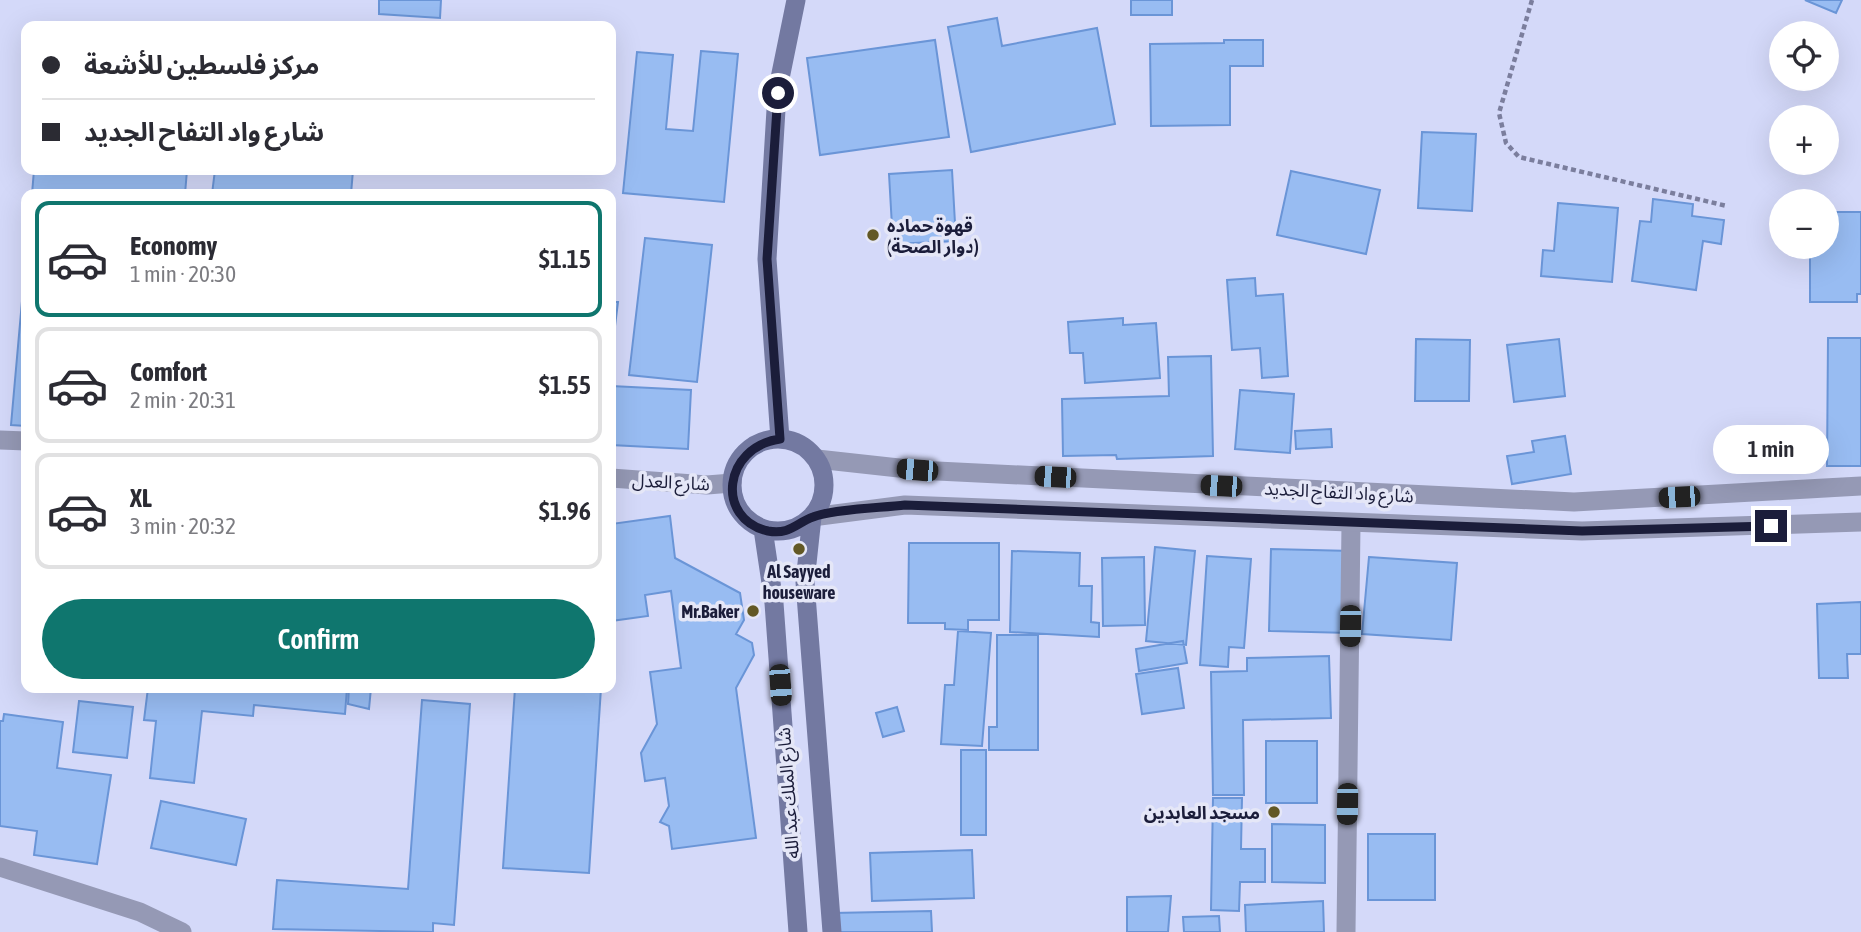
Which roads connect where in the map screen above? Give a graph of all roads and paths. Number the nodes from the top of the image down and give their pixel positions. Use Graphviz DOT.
graph roads {
  1 [pos="796,0"];
  2 [pos="1532,0"];
  3 [pos="1727,206"];
  4 [pos="780,439"];
  5 [pos="0,440"];
  6 [pos="21,440"];
  7 [pos="817,459"];
  8 [pos="616,478"];
  9 [pos="732,484"];
  10 [pos="1861,486"];
  11 [pos="812,517"];
  12 [pos="1861,522"];
  13 [pos="1351,524"];
  14 [pos="763,529"];
  15 [pos="0,867"];
  16 [pos="181,932"];
  17 [pos="798,932"];
  18 [pos="832,932"];
  19 [pos="1346,932"];
  1 -- 4 [label="main road"];
  2 -- 3 [label="path"];
  4 -- 7 [label="main road"];
  4 -- 9 [label="main road"];
  5 -- 6 [label="street"];
  7 -- 10 [label="street, شارع واد التفاح الجديد"];
  7 -- 11 [label="main road"];
  8 -- 9 [label="street, شارع العدل"];
  9 -- 14 [label="main road"];
  11 -- 13 [label="street, شارع واد التفاح الجديد"];
  11 -- 14 [label="main road"];
  11 -- 18 [label="main road"];
  12 -- 13 [label="street, شارع واد التفاح الجديد"];
  13 -- 19 [label="street"];
  14 -- 17 [label="main road, شارع الملك عبد الله"];
  15 -- 16 [label="street"];
}
